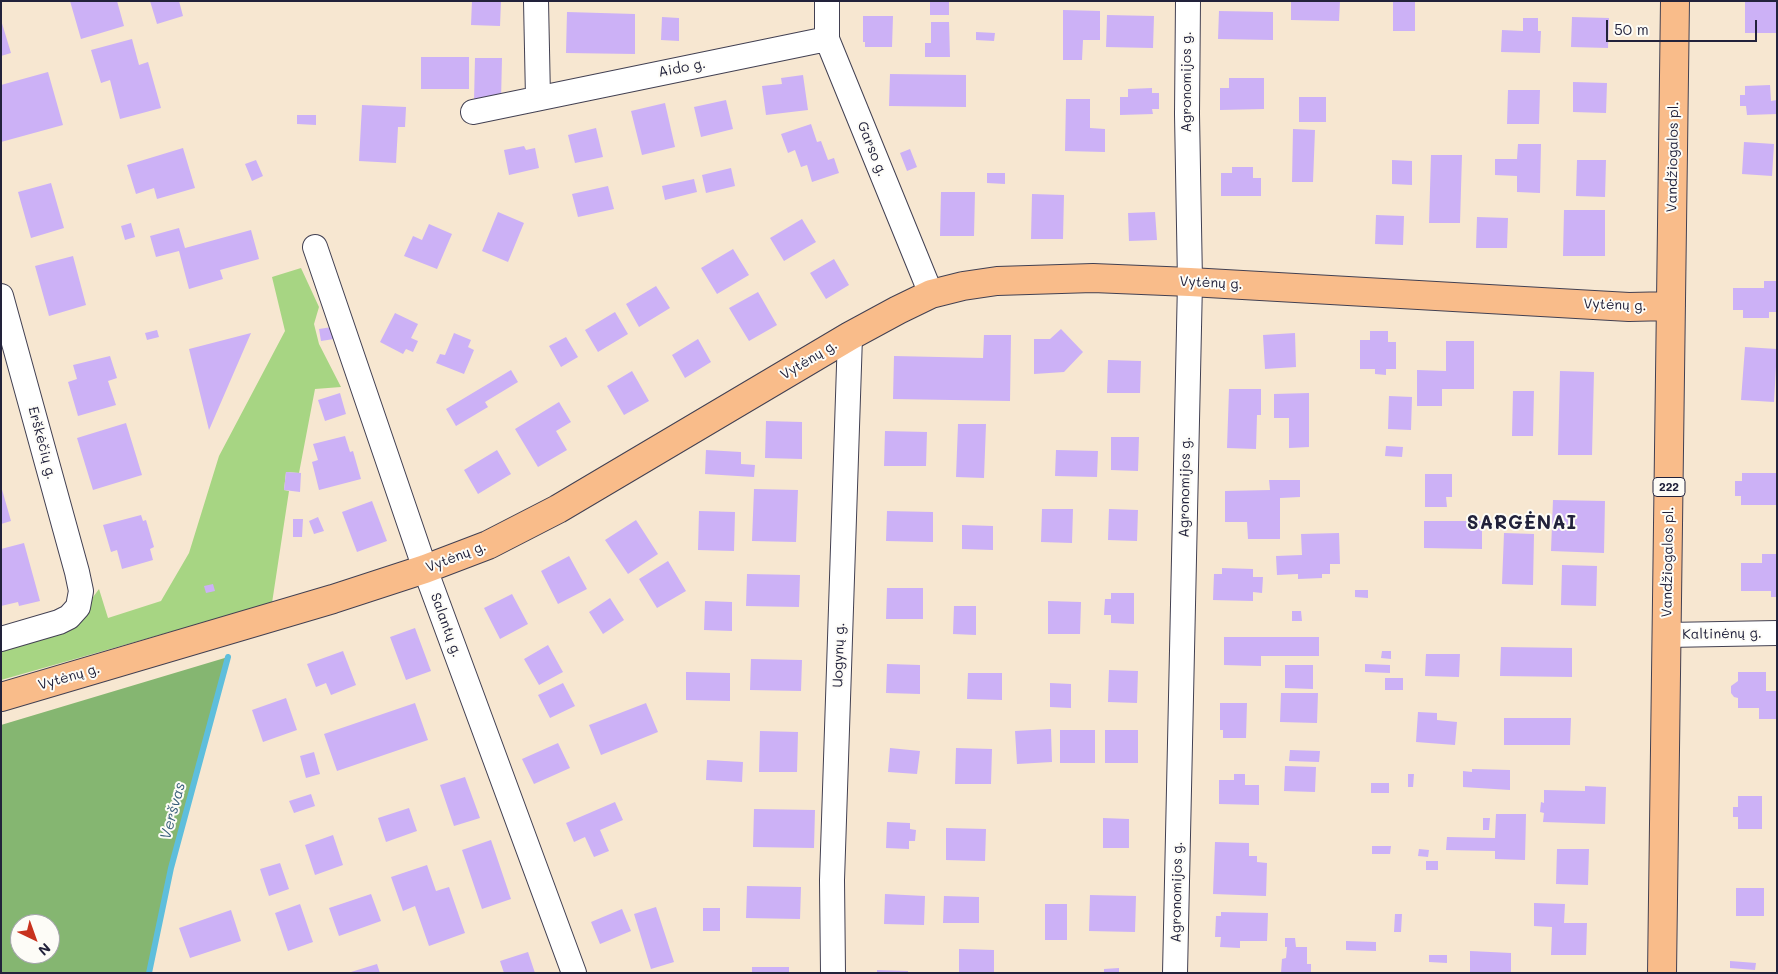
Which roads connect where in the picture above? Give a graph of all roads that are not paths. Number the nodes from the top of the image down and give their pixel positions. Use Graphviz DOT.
graph roads {
  1 [pos="536,1"];
  2 [pos="827,1"];
  3 [pos="1188,1"];
  4 [pos="1675,1"];
  5 [pos="827,39"];
  6 [pos="538,98"];
  7 [pos="472,112"];
  8 [pos="315,247"];
  9 [pos="1190,282"];
  10 [pos="931,294"];
  11 [pos="1,296"];
  12 [pos="1671,306"];
  13 [pos="850,336"];
  14 [pos="425,569"];
  15 [pos="1777,633"];
  16 [pos="1667,635"];
  17 [pos="1,638"];
  18 [pos="1,697"];
  19 [pos="574,973"];
  20 [pos="833,973"];
  21 [pos="1175,973"];
  22 [pos="1662,973"];
  1 -- 6 [label="street"];
  2 -- 5 [label="street, Garso g."];
  3 -- 9 [label="street, Agronomijos g."];
  4 -- 12 [label="main road, Vandžiogalos pl. / 222"];
  5 -- 6 [label="street, Aido g."];
  5 -- 10 [label="street, Garso g."];
  6 -- 7 [label="street, Aido g."];
  8 -- 14 [label="street, Salantų g."];
  9 -- 10 [label="main road, Vytėnų g."];
  9 -- 12 [label="main road, Vytėnų g."];
  9 -- 21 [label="street, Agronomijos g."];
  10 -- 13 [label="main road, Vytėnų g."];
  11 -- 17 [label="street, Erškėčių g."];
  12 -- 16 [label="main road, Vandžiogalos pl. / 222"];
  13 -- 14 [label="main road, Vytėnų g."];
  13 -- 20 [label="street, Uogynų g."];
  14 -- 18 [label="main road, Vytėnų g."];
  14 -- 19 [label="street, Salantų g."];
  15 -- 16 [label="street, Kaltinėnų g."];
  16 -- 22 [label="main road, Vandžiogalos pl. / 222"];
}
